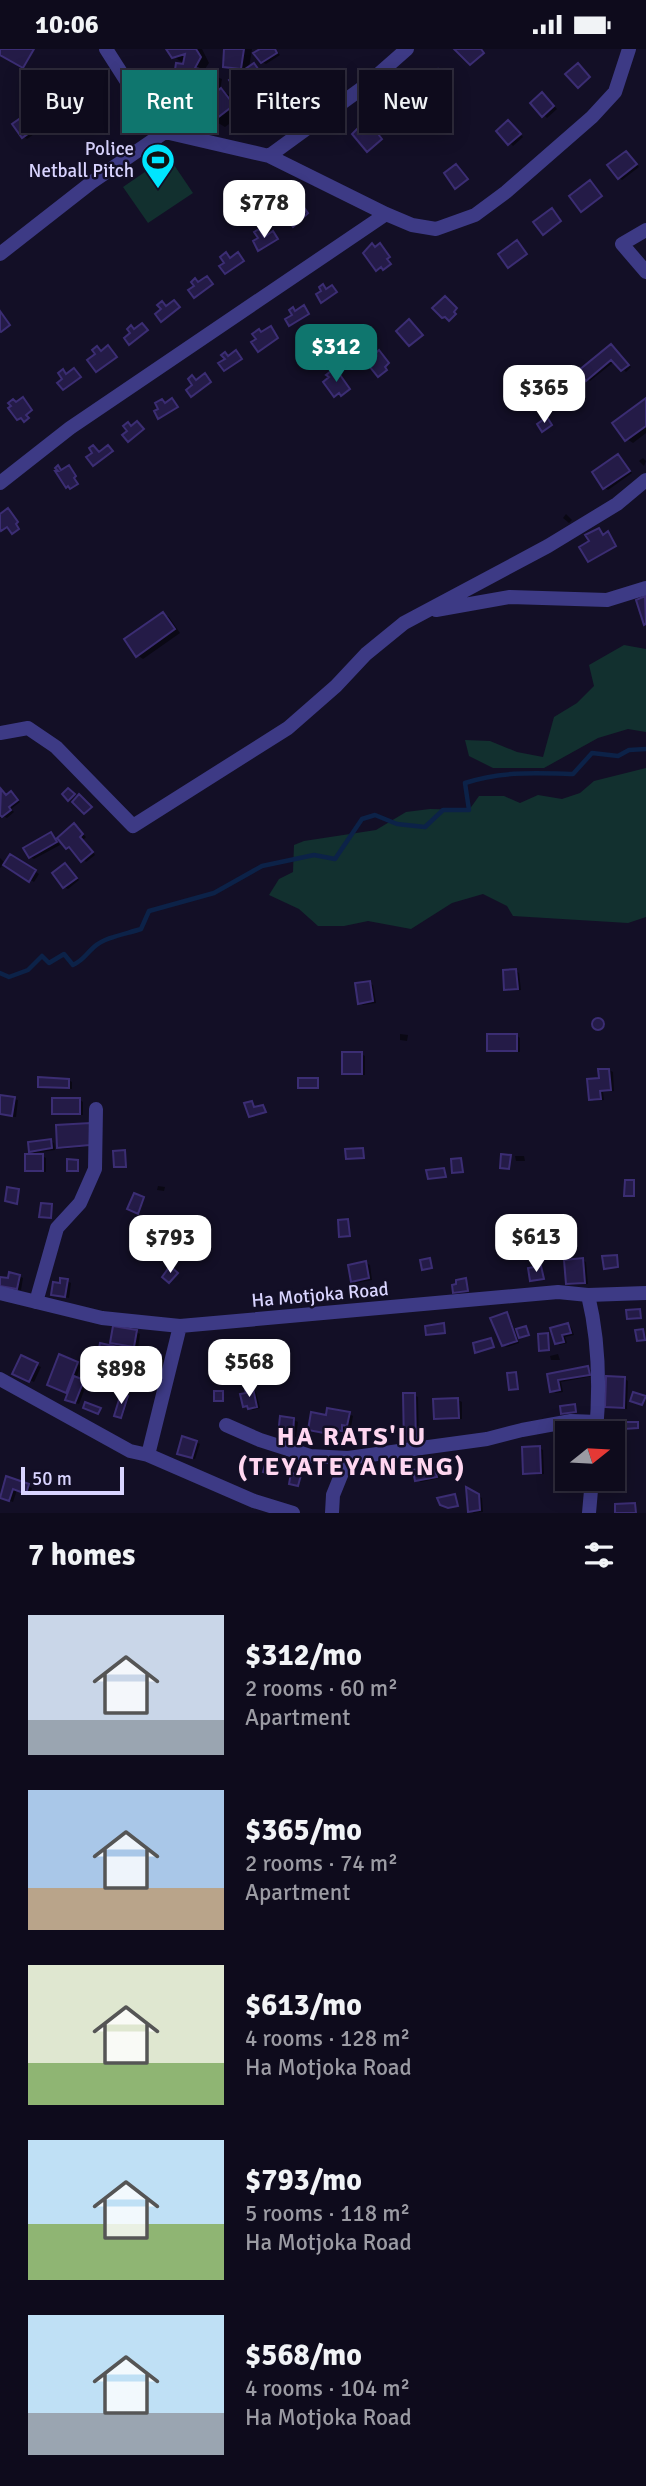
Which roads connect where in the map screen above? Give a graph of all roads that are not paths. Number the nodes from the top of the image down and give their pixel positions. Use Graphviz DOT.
graph roads {
  1 [pos="106,49"];
  2 [pos="407,49"];
  3 [pos="629,49"];
  4 [pos="122,74"];
  5 [pos="164,133"];
  6 [pos="169,133"];
  7 [pos="269,156"];
  8 [pos="386,214"];
  9 [pos="646,230"];
  10 [pos="0,254"];
  11 [pos="646,272"];
  12 [pos="646,481"];
  13 [pos="0,483"];
  14 [pos="646,588"];
  15 [pos="425,612"];
  16 [pos="0,733"];
  17 [pos="96,1109"];
  18 [pos="0,1293"];
  19 [pos="646,1293"];
  20 [pos="589,1294"];
  21 [pos="36,1302"];
  22 [pos="180,1326"];
  23 [pos="0,1379"];
  24 [pos="597,1421"];
  25 [pos="555,1424"];
  26 [pos="226,1425"];
  27 [pos="148,1455"];
  28 [pos="348,1458"];
  29 [pos="591,1491"];
  30 [pos="293,1513"];
  31 [pos="332,1513"];
  32 [pos="589,1513"];
  1 -- 4 [label="street"];
  2 -- 7 [label="street"];
  3 -- 8 [label="street"];
  5 -- 10 [label="street"];
  6 -- 7 [label="street"];
  7 -- 8 [label="street"];
  8 -- 13 [label="street"];
  9 -- 11 [label="street"];
  12 -- 15 [label="street"];
  14 -- 15 [label="street"];
  15 -- 16 [label="street"];
  17 -- 21 [label="street"];
  18 -- 21 [label="street, Ha Motjoka Road"];
  19 -- 20 [label="street, Ha Motjoka Road"];
  20 -- 22 [label="street, Ha Motjoka Road"];
  20 -- 24 [label="street"];
  21 -- 22 [label="street, Ha Motjoka Road"];
  22 -- 27 [label="street"];
  23 -- 27 [label="street"];
  25 -- 28 [label="street"];
  26 -- 28 [label="street"];
  27 -- 30 [label="street"];
  28 -- 31 [label="street"];
  29 -- 32 [label="street"];
}
